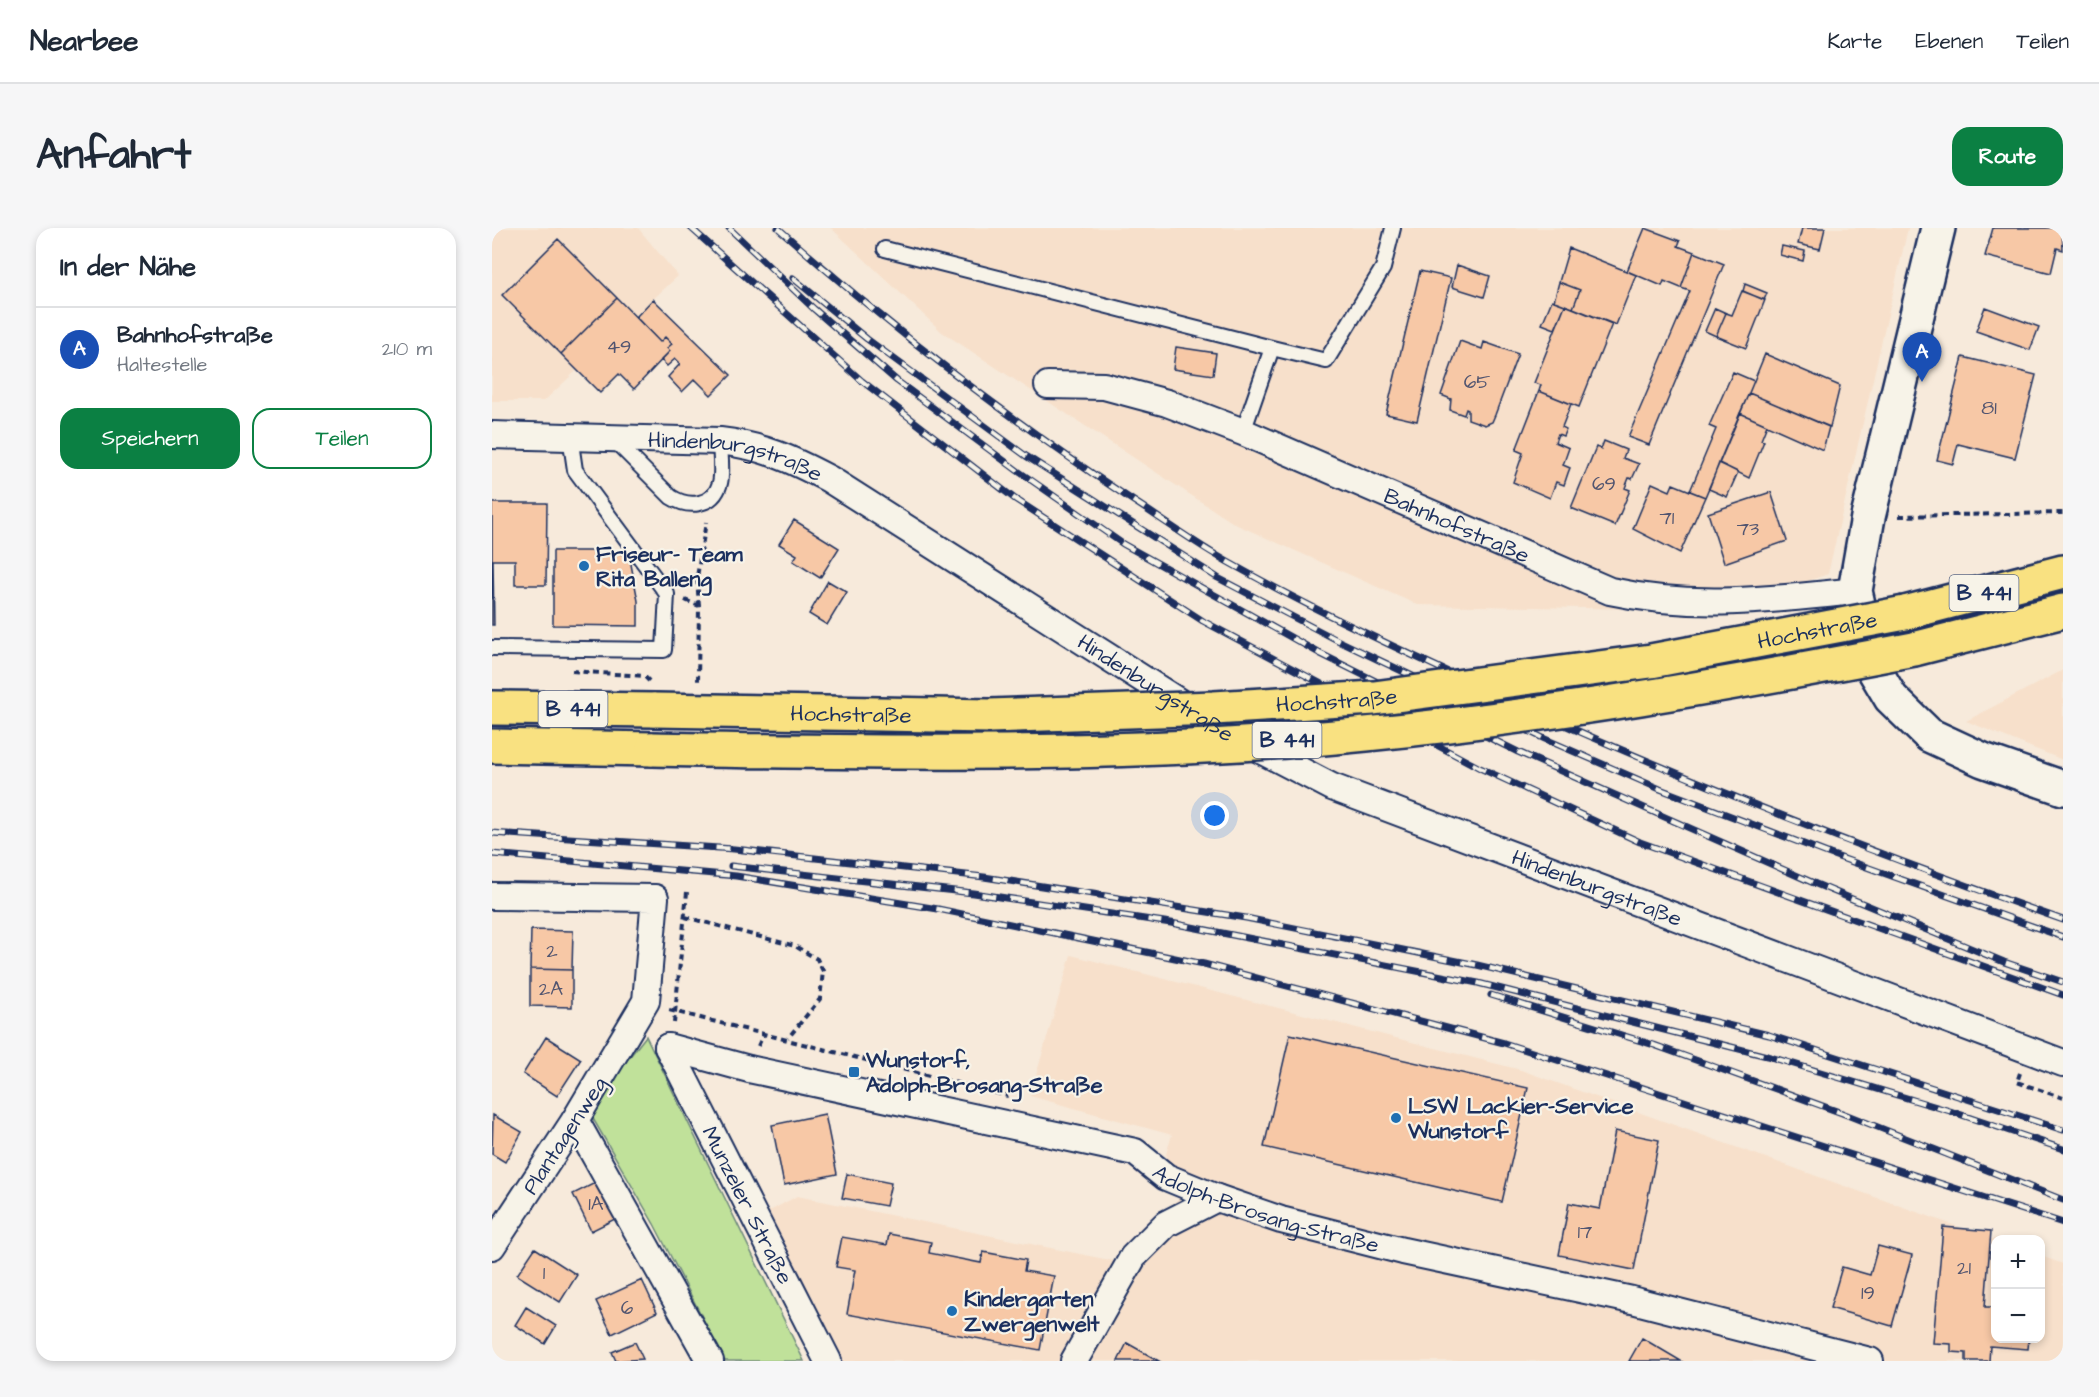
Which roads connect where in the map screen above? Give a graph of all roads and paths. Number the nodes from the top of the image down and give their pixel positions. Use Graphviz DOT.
graph roads {
  1 [pos="1393,228"];
  2 [pos="1938,228"];
  3 [pos="885,249"];
  4 [pos="1272,348"];
  5 [pos="1048,385"];
  6 [pos="1243,432"];
  7 [pos="492,435"];
  8 [pos="570,436"];
  9 [pos="610,437"];
  10 [pos="720,441"];
  11 [pos="708,500"];
  12 [pos="2063,513"];
  13 [pos="1868,517"];
  14 [pos="2063,573"];
  15 [pos="1855,591"];
  16 [pos="667,594"];
  17 [pos="699,606"];
  18 [pos="2063,611"];
  19 [pos="492,648"];
  20 [pos="562,671"];
  21 [pos="698,685"];
  22 [pos="655,699"];
  23 [pos="492,708"];
  24 [pos="492,746"];
  25 [pos="2063,789"];
  26 [pos="687,892"];
  27 [pos="492,896"];
  28 [pos="685,917"];
  29 [pos="646,1001"];
  30 [pos="677,1012"];
  31 [pos="788,1038"];
  32 [pos="668,1047"];
  33 [pos="857,1056"];
  34 [pos="2063,1063"];
  35 [pos="2017,1082"];
  36 [pos="2063,1098"];
  37 [pos="575,1120"];
  38 [pos="1217,1198"];
  39 [pos="492,1246"];
  40 [pos="710,1361"];
  41 [pos="828,1361"];
  42 [pos="1074,1361"];
  43 [pos="1870,1361"];
  1 -- 4 [label="lane"];
  2 -- 13 [label="street"];
  3 -- 4 [label="lane"];
  4 -- 6 [label="lane"];
  5 -- 6 [label="street, Bahnhofstraße"];
  6 -- 15 [label="street, Bahnhofstraße"];
  7 -- 8 [label="street, Hindenburgstraße"];
  8 -- 9 [label="street, Hindenburgstraße"];
  8 -- 16 [label="lane"];
  9 -- 10 [label="street, Hindenburgstraße"];
  9 -- 11 [label="lane"];
  10 -- 11 [label="lane"];
  10 -- 34 [label="street, Hindenburgstraße"];
  11 -- 17 [label="path"];
  12 -- 13 [label="path"];
  13 -- 15 [label="street"];
  14 -- 22 [label="main road, Hochstraße / B 441, bridge"];
  15 -- 25 [label="street"];
  16 -- 17 [label="path"];
  16 -- 19 [label="lane"];
  17 -- 21 [label="path"];
  18 -- 24 [label="main road, Hochstraße / B 441, bridge"];
  20 -- 22 [label="path"];
  22 -- 23 [label="main road, Hochstraße / B 441"];
  26 -- 28 [label="path"];
  27 -- 29 [label="street"];
  28 -- 30 [label="path"];
  28 -- 31 [label="path"];
  29 -- 30 [label="path"];
  29 -- 37 [label="street, Plantagenweg"];
  30 -- 31 [label="path"];
  31 -- 33 [label="path"];
  32 -- 38 [label="street, Adolph-Brosang-Straße"];
  32 -- 41 [label="street, Munzeler Straße"];
  35 -- 36 [label="path"];
  37 -- 39 [label="street, Plantagenweg"];
  37 -- 40 [label="street"];
  38 -- 42 [label="street"];
  38 -- 43 [label="street, Adolph-Brosang-Straße"];
}
